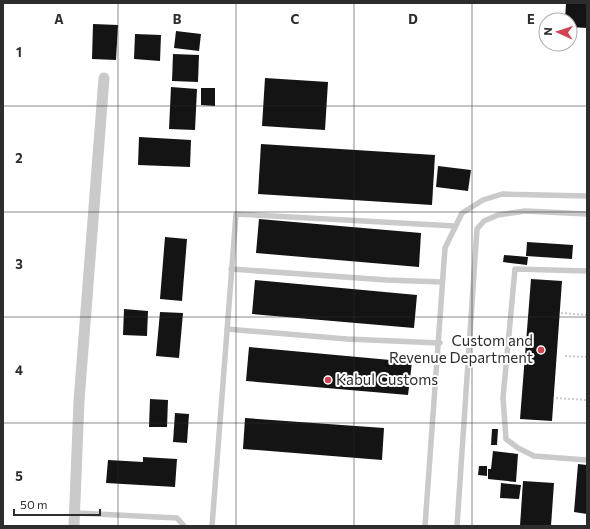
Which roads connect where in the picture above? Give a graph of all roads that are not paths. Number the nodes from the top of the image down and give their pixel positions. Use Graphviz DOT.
graph roads {
  1 [pos="104,78"];
  2 [pos="587,196"];
  3 [pos="587,214"];
  4 [pos="455,226"];
  5 [pos="231,269"];
  6 [pos="587,271"];
  7 [pos="442,282"];
  8 [pos="227,329"];
  9 [pos="440,343"];
  10 [pos="587,460"];
  11 [pos="76,514"];
  12 [pos="74,526"];
  13 [pos="184,526"];
  14 [pos="212,526"];
  15 [pos="425,526"];
  16 [pos="456,526"];
  1 -- 11 [label="street"];
  2 -- 4 [label="lane"];
  3 -- 16 [label="lane"];
  4 -- 5 [label="lane"];
  4 -- 7 [label="lane"];
  5 -- 7 [label="lane"];
  5 -- 8 [label="lane"];
  6 -- 10 [label="lane"];
  7 -- 9 [label="lane"];
  8 -- 9 [label="lane"];
  8 -- 14 [label="lane"];
  9 -- 15 [label="lane"];
  11 -- 12 [label="street"];
  11 -- 13 [label="lane"];
}
